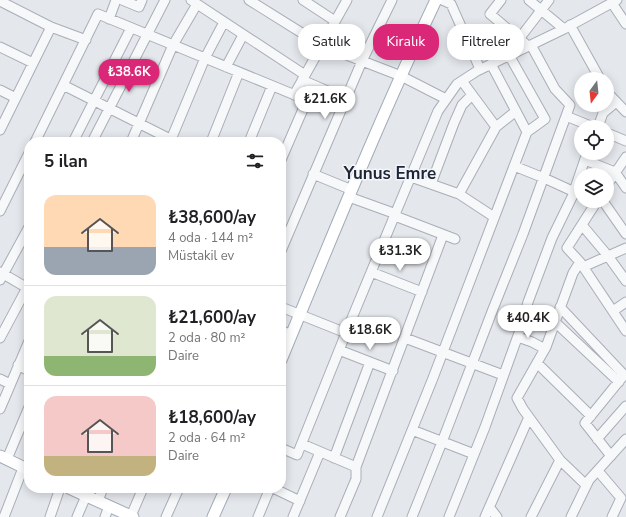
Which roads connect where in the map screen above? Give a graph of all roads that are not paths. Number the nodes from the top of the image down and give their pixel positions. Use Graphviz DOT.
graph roads {
  1 [pos="116,0"];
  2 [pos="122,0"];
  3 [pos="142,0"];
  4 [pos="165,0"];
  5 [pos="249,0"];
  6 [pos="303,0"];
  7 [pos="347,0"];
  8 [pos="392,0"];
  9 [pos="501,0"];
  10 [pos="529,0"];
  11 [pos="548,0"];
  12 [pos="0,1"];
  13 [pos="444,1"];
  14 [pos="194,2"];
  15 [pos="611,2"];
  16 [pos="541,10"];
  17 [pos="109,19"];
  18 [pos="335,21"];
  19 [pos="224,22"];
  20 [pos="333,24"];
  21 [pos="502,24"];
  22 [pos="626,24"];
  23 [pos="51,26"];
  24 [pos="567,27"];
  25 [pos="131,28"];
  26 [pos="298,31"];
  27 [pos="524,32"];
  28 [pos="243,34"];
  29 [pos="147,35"];
  30 [pos="86,40"];
  31 [pos="524,42"];
  32 [pos="173,45"];
  33 [pos="530,45"];
  34 [pos="0,47"];
  35 [pos="524,48"];
  36 [pos="205,58"];
  37 [pos="313,60"];
  38 [pos="498,60"];
  39 [pos="512,60"];
  40 [pos="362,61"];
  41 [pos="33,63"];
  42 [pos="490,64"];
  43 [pos="226,67"];
  44 [pos="480,69"];
  45 [pos="239,72"];
  46 [pos="596,72"];
  47 [pos="401,76"];
  48 [pos="304,77"];
  49 [pos="462,81"];
  50 [pos="63,85"];
  51 [pos="272,86"];
  52 [pos="0,90"];
  53 [pos="472,94"];
  54 [pos="294,95"];
  55 [pos="16,98"];
  56 [pos="346,99"];
  57 [pos="446,99"];
  58 [pos="94,101"];
  59 [pos="616,102"];
  60 [pos="110,108"];
  61 [pos="516,111"];
  62 [pos="626,112"];
  63 [pos="566,116"];
  64 [pos="576,120"];
  65 [pos="600,120"];
  66 [pos="140,123"];
  67 [pos="496,126"];
  68 [pos="0,130"];
  69 [pos="527,132"];
  70 [pos="614,136"];
  71 [pos="37,137"];
  72 [pos="76,137"];
  73 [pos="95,137"];
  74 [pos="133,137"];
  75 [pos="165,137"];
  76 [pos="174,137"];
  77 [pos="213,137"];
  78 [pos="251,137"];
  79 [pos="626,141"];
  80 [pos="286,148"];
  81 [pos="626,157"];
  82 [pos="593,160"];
  83 [pos="24,166"];
  84 [pos="514,166"];
  85 [pos="615,172"];
  86 [pos="313,174"];
  87 [pos="411,177"];
  88 [pos="544,178"];
  89 [pos="431,184"];
  90 [pos="626,188"];
  91 [pos="574,192"];
  92 [pos="350,193"];
  93 [pos="459,194"];
  94 [pos="574,198"];
  95 [pos="593,208"];
  96 [pos="608,208"];
  97 [pos="0,211"];
  98 [pos="395,215"];
  99 [pos="494,217"];
  100 [pos="582,225"];
  101 [pos="626,234"];
  102 [pos="443,235"];
  103 [pos="24,236"];
  104 [pos="286,239"];
  105 [pos="455,239"];
  106 [pos="626,248"];
  107 [pos="608,256"];
  108 [pos="581,265"];
  109 [pos="371,272"];
  110 [pos="1,275"];
  111 [pos="626,281"];
  112 [pos="24,285"];
  113 [pos="422,292"];
  114 [pos="24,294"];
  115 [pos="626,302"];
  116 [pos="560,307"];
  117 [pos="286,309"];
  118 [pos="612,311"];
  119 [pos="300,314"];
  120 [pos="555,322"];
  121 [pos="626,331"];
  122 [pos="286,332"];
  123 [pos="346,333"];
  124 [pos="518,337"];
  125 [pos="0,338"];
  126 [pos="405,338"];
  127 [pos="545,349"];
  128 [pos="339,350"];
  129 [pos="24,352"];
  130 [pos="443,352"];
  131 [pos="370,362"];
  132 [pos="472,363"];
  133 [pos="537,363"];
  134 [pos="18,365"];
  135 [pos="24,368"];
  136 [pos="393,371"];
  137 [pos="503,375"];
  138 [pos="0,378"];
  139 [pos="619,382"];
  140 [pos="10,384"];
  141 [pos="626,406"];
  142 [pos="0,409"];
  143 [pos="591,416"];
  144 [pos="24,417"];
  145 [pos="529,417"];
  146 [pos="412,430"];
  147 [pos="626,439"];
  148 [pos="597,440"];
  149 [pos="442,442"];
  150 [pos="302,444"];
  151 [pos="286,450"];
  152 [pos="320,452"];
  153 [pos="474,454"];
  154 [pos="611,456"];
  155 [pos="4,457"];
  156 [pos="334,458"];
  157 [pos="560,460"];
  158 [pos="356,467"];
  159 [pos="24,468"];
  160 [pos="598,471"];
  161 [pos="24,473"];
  162 [pos="586,485"];
  163 [pos="58,493"];
  164 [pos="80,493"];
  165 [pos="101,493"];
  166 [pos="141,493"];
  167 [pos="177,493"];
  168 [pos="224,493"];
  169 [pos="269,493"];
  170 [pos="283,493"];
  171 [pos="86,496"];
  172 [pos="300,500"];
  173 [pos="98,501"];
  174 [pos="109,506"];
  175 [pos="490,508"];
  176 [pos="4,517"];
  177 [pos="50,517"];
  178 [pos="78,517"];
  179 [pos="105,517"];
  180 [pos="132,517"];
  181 [pos="166,517"];
  182 [pos="213,517"];
  183 [pos="258,517"];
  184 [pos="293,517"];
  185 [pos="340,517"];
  186 [pos="377,517"];
  187 [pos="412,517"];
  188 [pos="449,517"];
  189 [pos="485,517"];
  190 [pos="497,517"];
  191 [pos="531,517"];
  192 [pos="571,517"];
  193 [pos="612,517"];
  1 -- 17 [label="street"];
  2 -- 3 [label="street"];
  4 -- 29 [label="street"];
  5 -- 26 [label="street"];
  6 -- 18 [label="street"];
  7 -- 18 [label="street"];
  8 -- 40 [label="street"];
  9 -- 21 [label="street"];
  10 -- 16 [label="street"];
  11 -- 16 [label="street"];
  12 -- 23 [label="street"];
  13 -- 44 [label="street"];
  13 -- 47 [label="main road"];
  14 -- 19 [label="street"];
  14 -- 32 [label="street"];
  15 -- 22 [label="street"];
  15 -- 24 [label="street"];
  16 -- 24 [label="street"];
  16 -- 27 [label="street"];
  17 -- 25 [label="street"];
  17 -- 30 [label="street"];
  18 -- 20 [label="street"];
  19 -- 28 [label="street"];
  19 -- 36 [label="street"];
  23 -- 30 [label="street"];
  23 -- 41 [label="street"];
  24 -- 33 [label="street"];
  24 -- 46 [label="street"];
  25 -- 29 [label="street"];
  25 -- 58 [label="street"];
  28 -- 43 [label="street"];
  28 -- 48 [label="street"];
  29 -- 32 [label="street"];
  29 -- 60 [label="street"];
  30 -- 50 [label="street"];
  31 -- 33 [label="street"];
  32 -- 36 [label="street"];
  32 -- 66 [label="street"];
  33 -- 35 [label="street"];
  33 -- 63 [label="street"];
  34 -- 41 [label="street"];
  36 -- 43 [label="street"];
  36 -- 76 [label="street"];
  37 -- 48 [label="street"];
  38 -- 42 [label="street"];
  39 -- 69 [label="street"];
  40 -- 47 [label="street"];
  40 -- 56 [label="street"];
  41 -- 55 [label="street"];
  42 -- 44 [label="street"];
  42 -- 61 [label="street"];
  43 -- 45 [label="street"];
  44 -- 49 [label="street"];
  45 -- 51 [label="street"];
  45 -- 77 [label="street"];
  47 -- 57 [label="street"];
  47 -- 92 [label="main road"];
  48 -- 54 [label="street"];
  48 -- 56 [label="street"];
  49 -- 53 [label="street"];
  49 -- 57 [label="street"];
  50 -- 58 [label="street"];
  50 -- 71 [label="street"];
  51 -- 54 [label="street"];
  51 -- 78 [label="street"];
  52 -- 55 [label="street"];
  53 -- 67 [label="street"];
  53 -- 89 [label="street"];
  54 -- 80 [label="street"];
  55 -- 68 [label="street"];
  56 -- 86 [label="street"];
  57 -- 87 [label="street"];
  58 -- 60 [label="street"];
  58 -- 72 [label="street"];
  59 -- 62 [label="street"];
  59 -- 65 [label="street"];
  60 -- 66 [label="street"];
  60 -- 73 [label="street"];
  61 -- 67 [label="street"];
  61 -- 69 [label="street"];
  63 -- 64 [label="street"];
  63 -- 88 [label="street"];
  66 -- 74 [label="street"];
  66 -- 75 [label="street"];
  67 -- 93 [label="street"];
  69 -- 84 [label="street"];
  70 -- 79 [label="street"];
  81 -- 85 [label="street"];
  82 -- 85 [label="street"];
  83 -- 97 [label="street"];
  84 -- 88 [label="street"];
  84 -- 99 [label="street"];
  85 -- 90 [label="street"];
  86 -- 92 [label="street"];
  86 -- 104 [label="street"];
  87 -- 89 [label="street"];
  87 -- 98 [label="street"];
  88 -- 91 [label="street"];
  88 -- 132 [label="street"];
  89 -- 93 [label="street"];
  92 -- 98 [label="street"];
  92 -- 119 [label="main road"];
  93 -- 99 [label="street"];
  94 -- 124 [label="street"];
  95 -- 100 [label="street"];
  96 -- 101 [label="street"];
  98 -- 102 [label="street"];
  98 -- 109 [label="street"];
  99 -- 130 [label="street"];
  100 -- 107 [label="street"];
  100 -- 108 [label="street"];
  102 -- 105 [label="street"];
  102 -- 113 [label="street"];
  103 -- 110 [label="street"];
  106 -- 107 [label="street"];
  107 -- 108 [label="street"];
  107 -- 111 [label="street"];
  108 -- 116 [label="street"];
  108 -- 118 [label="street"];
  109 -- 113 [label="street"];
  109 -- 123 [label="street"];
  110 -- 112 [label="street"];
  113 -- 126 [label="street"];
  114 -- 125 [label="street"];
  115 -- 118 [label="street"];
  116 -- 120 [label="street"];
  116 -- 139 [label="street"];
  117 -- 119 [label="street"];
  118 -- 121 [label="street"];
  119 -- 122 [label="main road"];
  119 -- 123 [label="street"];
  120 -- 127 [label="street"];
  120 -- 139 [label="street"];
  123 -- 128 [label="street"];
  124 -- 127 [label="street"];
  124 -- 137 [label="street"];
  126 -- 130 [label="street"];
  126 -- 136 [label="street"];
  127 -- 133 [label="street"];
  128 -- 131 [label="street"];
  128 -- 150 [label="street"];
  129 -- 134 [label="street"];
  130 -- 132 [label="street"];
  130 -- 146 [label="street"];
  131 -- 136 [label="street"];
  131 -- 156 [label="street"];
  132 -- 137 [label="street"];
  132 -- 149 [label="street"];
  133 -- 143 [label="street"];
  133 -- 145 [label="street"];
  134 -- 135 [label="street"];
  134 -- 140 [label="street"];
  136 -- 158 [label="street"];
  137 -- 153 [label="street"];
  138 -- 140 [label="street"];
  139 -- 143 [label="street"];
  140 -- 142 [label="street"];
  141 -- 148 [label="street"];
  143 -- 148 [label="street"];
  144 -- 155 [label="street"];
  145 -- 157 [label="street"];
  145 -- 175 [label="street"];
  146 -- 149 [label="street"];
  146 -- 186 [label="street"];
  147 -- 154 [label="street"];
  148 -- 154 [label="street"];
  149 -- 153 [label="street"];
  149 -- 187 [label="street"];
  150 -- 151 [label="street"];
  150 -- 152 [label="street"];
  152 -- 156 [label="street"];
  152 -- 172 [label="street"];
  153 -- 188 [label="street"];
  154 -- 160 [label="street"];
  155 -- 159 [label="main road"];
  156 -- 158 [label="street"];
  157 -- 162 [label="street"];
  157 -- 191 [label="street"];
  158 -- 185 [label="street"];
  160 -- 162 [label="street"];
  160 -- 193 [label="street"];
  161 -- 176 [label="street"];
  162 -- 192 [label="street"];
  163 -- 177 [label="street"];
  164 -- 171 [label="main road"];
  165 -- 173 [label="street"];
  166 -- 180 [label="street"];
  167 -- 181 [label="street"];
  168 -- 182 [label="main road"];
  169 -- 183 [label="street"];
  170 -- 172 [label="street"];
  171 -- 173 [label="main road"];
  171 -- 178 [label="street"];
  172 -- 184 [label="street"];
  173 -- 174 [label="main road"];
  174 -- 179 [label="street"];
  174 -- 180 [label="main road"];
  175 -- 189 [label="street"];
  175 -- 190 [label="street"];
}
